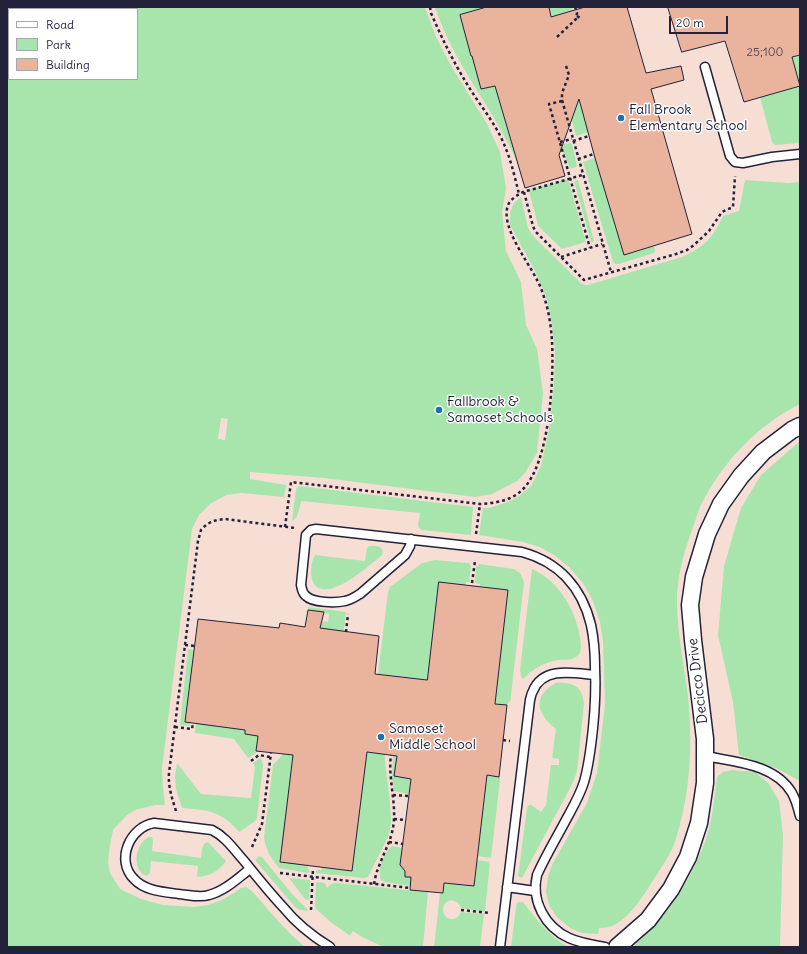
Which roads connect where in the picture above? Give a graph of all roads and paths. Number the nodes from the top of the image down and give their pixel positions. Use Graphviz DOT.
graph roads {
  1 [pos="430,7"];
  2 [pos="575,7"];
  3 [pos="577,16"];
  4 [pos="582,18"];
  5 [pos="557,37"];
  6 [pos="566,66"];
  7 [pos="705,67"];
  8 [pos="562,101"];
  9 [pos="589,136"];
  10 [pos="572,140"];
  11 [pos="560,142"];
  12 [pos="594,154"];
  13 [pos="800,154"];
  14 [pos="578,159"];
  15 [pos="735,162"];
  16 [pos="582,175"];
  17 [pos="570,179"];
  18 [pos="524,192"];
  19 [pos="519,194"];
  20 [pos="602,244"];
  21 [pos="590,248"];
  22 [pos="560,257"];
  23 [pos="611,272"];
  24 [pos="800,426"];
  25 [pos="480,504"];
  26 [pos="285,527"];
  27 [pos="311,530"];
  28 [pos="476,535"];
  29 [pos="411,539"];
  30 [pos="475,561"];
  31 [pos="472,583"];
  32 [pos="185,645"];
  33 [pos="195,646"];
  34 [pos="595,674"];
  35 [pos="193,723"];
  36 [pos="175,727"];
  37 [pos="503,740"];
  38 [pos="510,741"];
  39 [pos="271,753"];
  40 [pos="391,755"];
  41 [pos="705,756"];
  42 [pos="270,757"];
  43 [pos="251,761"];
  44 [pos="393,794"];
  45 [pos="408,796"];
  46 [pos="176,811"];
  47 [pos="800,816"];
  48 [pos="394,819"];
  49 [pos="406,820"];
  50 [pos="389,842"];
  51 [pos="403,844"];
  52 [pos="252,846"];
  53 [pos="250,869"];
  54 [pos="313,869"];
  55 [pos="280,873"];
  56 [pos="313,877"];
  57 [pos="374,884"];
  58 [pos="507,887"];
  59 [pos="410,888"];
  60 [pos="535,891"];
  61 [pos="311,910"];
  62 [pos="461,910"];
  63 [pos="490,914"];
  64 [pos="330,947"];
  65 [pos="500,947"];
  66 [pos="605,947"];
  67 [pos="617,947"];
  1 -- 19 [label="path"];
  2 -- 3 [label="path"];
  3 -- 4 [label="path"];
  3 -- 5 [label="path"];
  6 -- 8 [label="path"];
  7 -- 15 [label="lane"];
  8 -- 10 [label="path"];
  8 -- 11 [label="path"];
  9 -- 10 [label="path"];
  10 -- 11 [label="path"];
  10 -- 14 [label="path"];
  11 -- 17 [label="path"];
  12 -- 14 [label="path"];
  13 -- 15 [label="lane"];
  14 -- 16 [label="path"];
  15 -- 23 [label="path"];
  16 -- 17 [label="path"];
  16 -- 20 [label="path"];
  17 -- 18 [label="path"];
  17 -- 21 [label="path"];
  18 -- 19 [label="path"];
  18 -- 22 [label="path"];
  19 -- 25 [label="path"];
  20 -- 21 [label="path"];
  20 -- 23 [label="path"];
  21 -- 22 [label="path"];
  22 -- 23 [label="path"];
  24 -- 41 [label="street, Decicco Drive"];
  25 -- 26 [label="path"];
  25 -- 28 [label="path"];
  26 -- 27 [label="path"];
  26 -- 32 [label="path"];
  27 -- 29 [label="lane"];
  27 -- 29 [label="lane"];
  29 -- 34 [label="lane"];
  30 -- 31 [label="path"];
  32 -- 33 [label="path"];
  32 -- 36 [label="path"];
  34 -- 58 [label="lane"];
  34 -- 60 [label="lane"];
  35 -- 36 [label="path"];
  36 -- 46 [label="path"];
  37 -- 38 [label="path"];
  39 -- 42 [label="path"];
  40 -- 44 [label="path"];
  41 -- 47 [label="lane"];
  41 -- 67 [label="street, Decicco Drive"];
  42 -- 43 [label="path"];
  42 -- 52 [label="path"];
  44 -- 45 [label="path"];
  44 -- 48 [label="path"];
  48 -- 49 [label="path"];
  48 -- 50 [label="path"];
  50 -- 51 [label="path"];
  50 -- 57 [label="path"];
  53 -- 53 [label="lane"];
  53 -- 64 [label="lane"];
  54 -- 56 [label="path"];
  55 -- 56 [label="path"];
  56 -- 57 [label="path"];
  56 -- 61 [label="path"];
  57 -- 59 [label="path"];
  58 -- 60 [label="lane"];
  58 -- 65 [label="lane"];
  60 -- 66 [label="lane"];
  62 -- 63 [label="path"];
}
